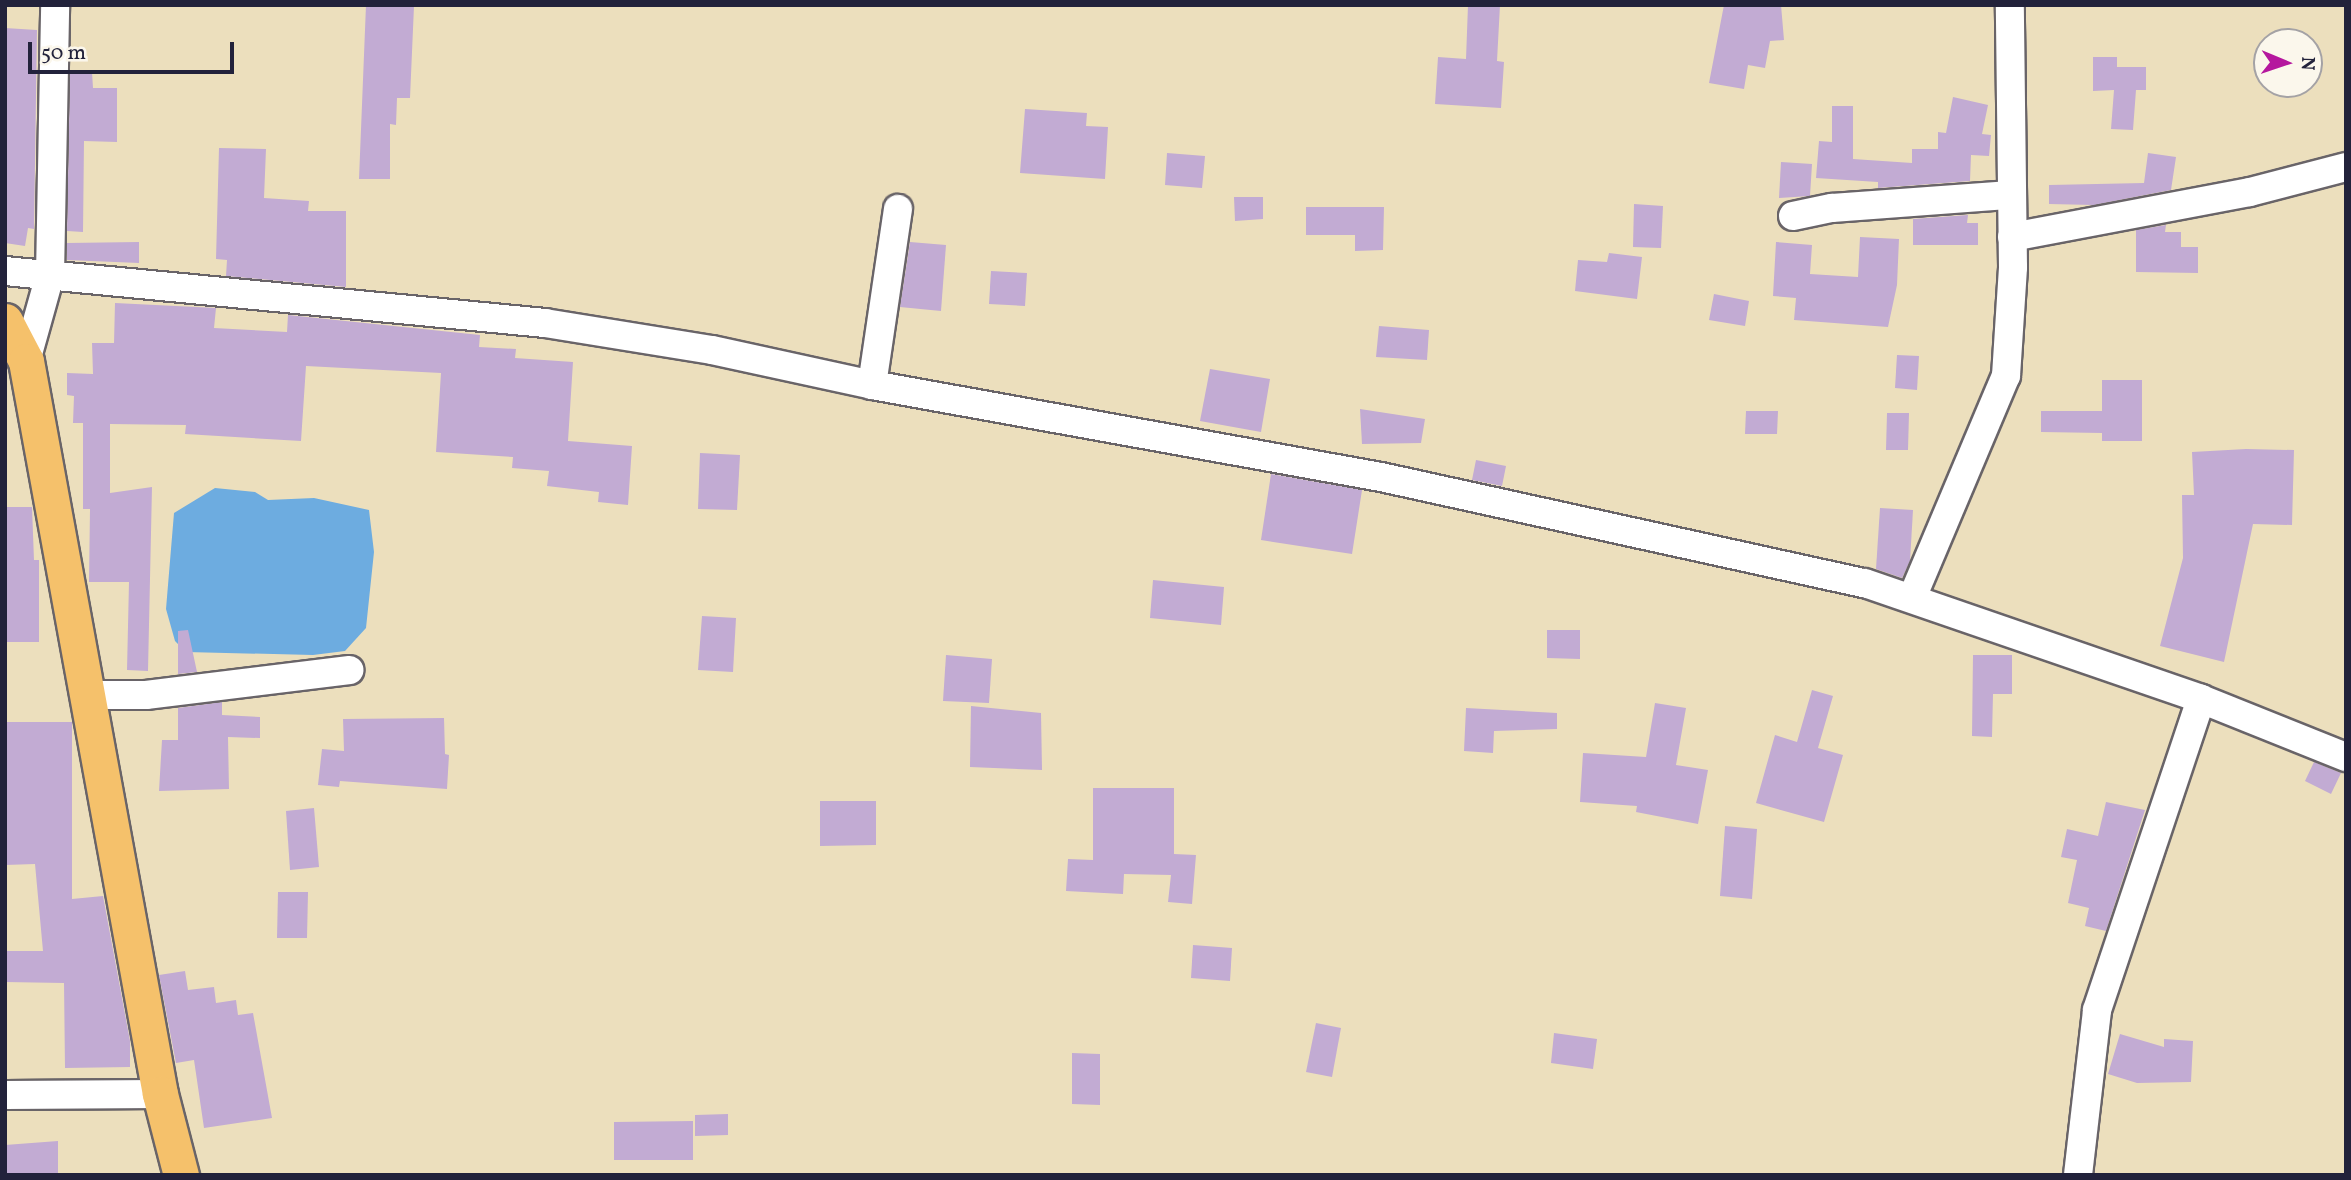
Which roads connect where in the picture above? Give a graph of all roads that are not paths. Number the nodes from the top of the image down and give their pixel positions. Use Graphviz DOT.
graph roads {
  1 [pos="55,5"];
  2 [pos="2010,5"];
  3 [pos="2346,167"];
  4 [pos="2011,195"];
  5 [pos="898,209"];
  6 [pos="1793,216"];
  7 [pos="2012,237"];
  8 [pos="5,271"];
  9 [pos="50,275"];
  10 [pos="5,321"];
  11 [pos="26,361"];
  12 [pos="872,385"];
  13 [pos="1912,598"];
  14 [pos="349,670"];
  15 [pos="87,695"];
  16 [pos="2201,699"];
  17 [pos="2346,757"];
  18 [pos="160,1094"];
  19 [pos="5,1095"];
  20 [pos="181,1175"];
  21 [pos="2078,1175"];
  1 -- 9 [label="street"];
  2 -- 4 [label="street"];
  3 -- 7 [label="street"];
  4 -- 6 [label="street"];
  4 -- 7 [label="street"];
  5 -- 12 [label="street"];
  7 -- 13 [label="street"];
  8 -- 9 [label="street"];
  9 -- 11 [label="street"];
  9 -- 12 [label="street"];
  10 -- 11 [label="main road"];
  11 -- 15 [label="main road"];
  12 -- 13 [label="street"];
  13 -- 16 [label="street"];
  14 -- 15 [label="street"];
  15 -- 18 [label="main road"];
  16 -- 17 [label="street"];
  16 -- 21 [label="street"];
  18 -- 19 [label="street"];
  18 -- 20 [label="main road"];
}
